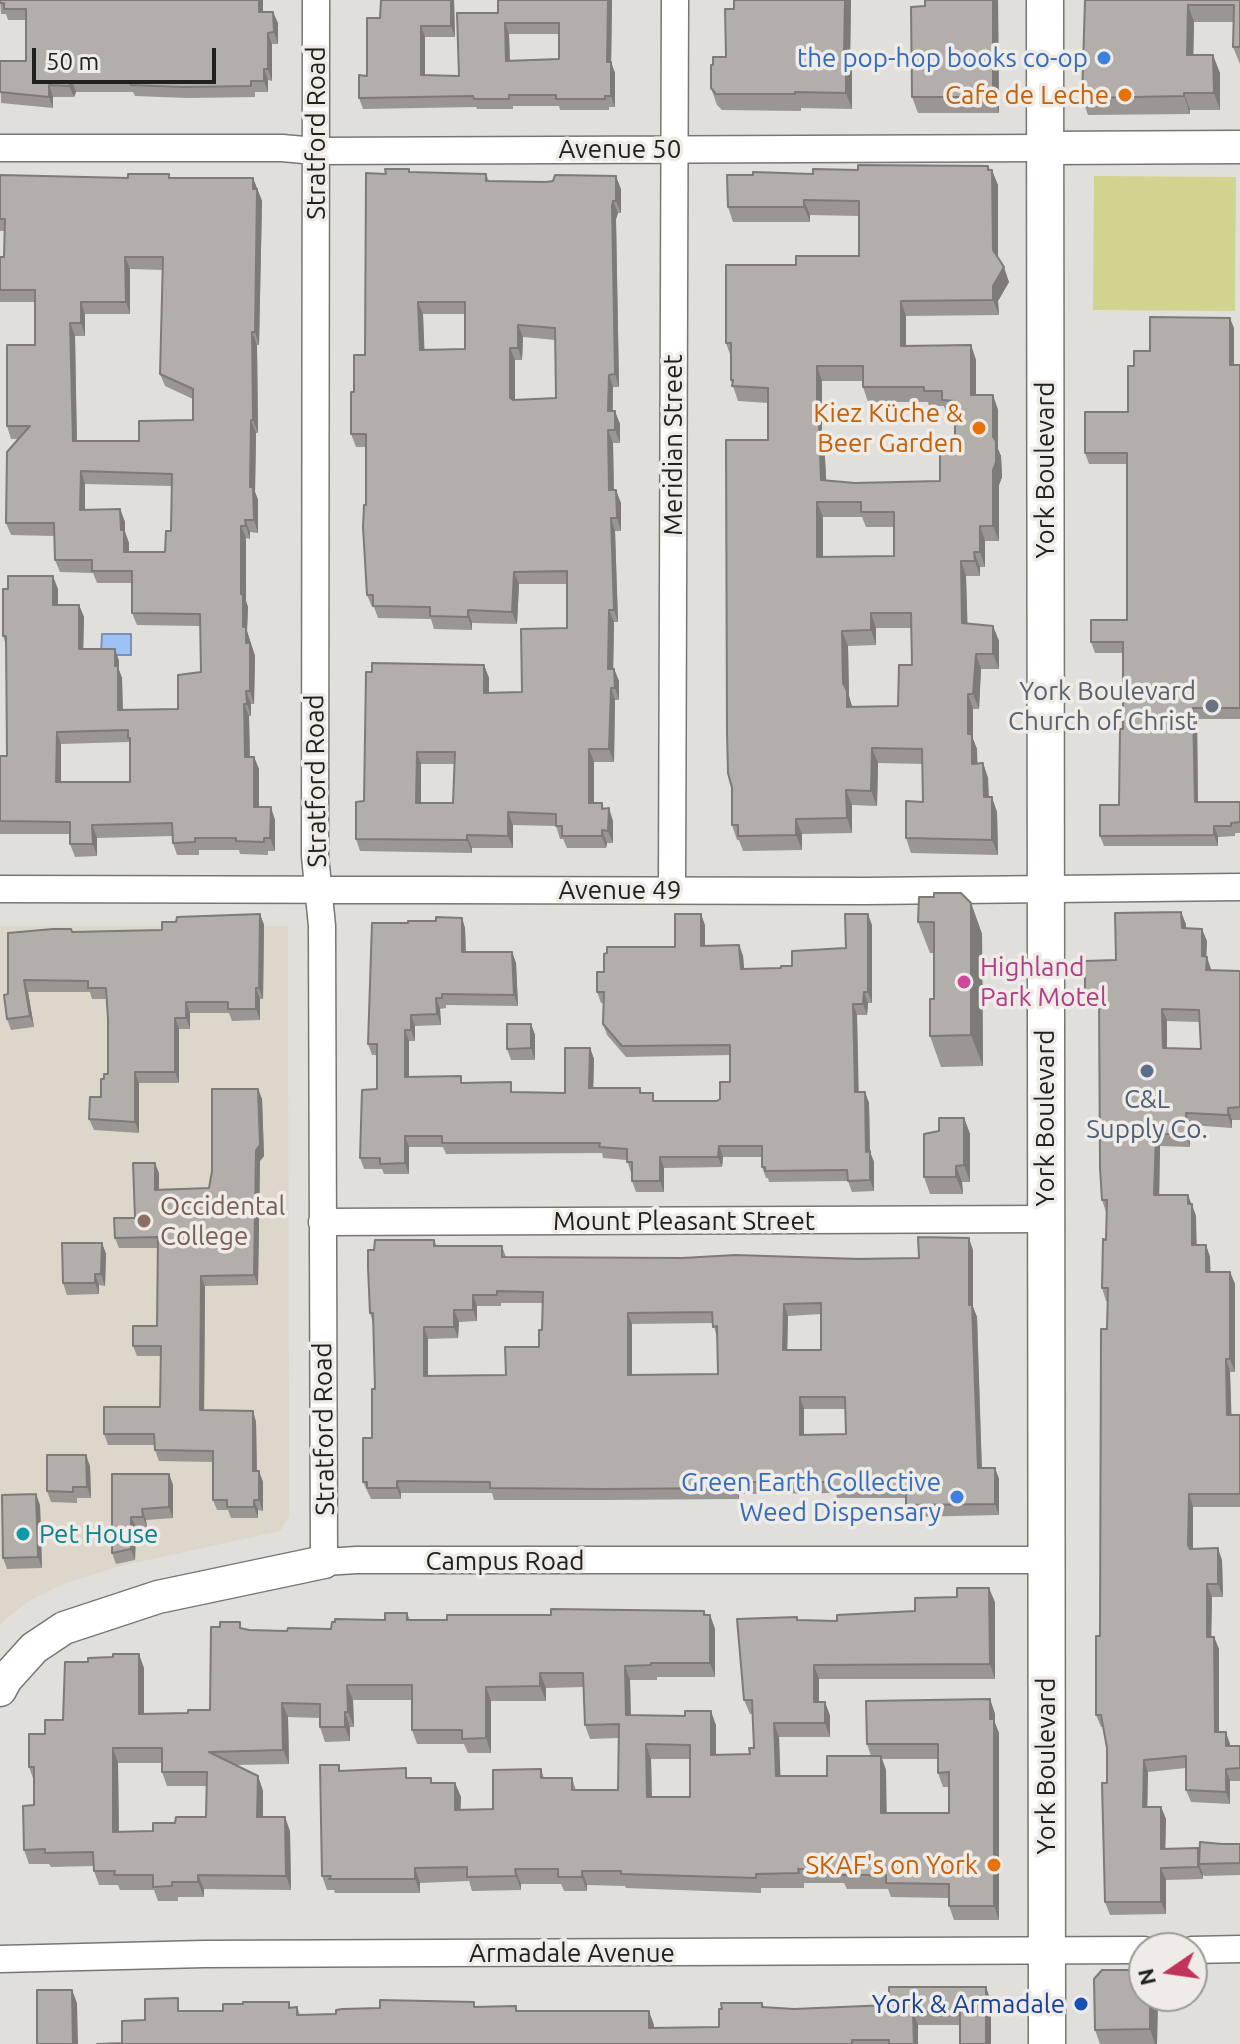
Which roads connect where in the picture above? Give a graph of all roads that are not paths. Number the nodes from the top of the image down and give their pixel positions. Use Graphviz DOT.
graph roads {
  1 [pos="316,0"];
  2 [pos="675,0"];
  3 [pos="1045,0"];
  4 [pos="1240,147"];
  5 [pos="0,148"];
  6 [pos="675,148"];
  7 [pos="1046,148"];
  8 [pos="315,151"];
  9 [pos="1240,887"];
  10 [pos="0,889"];
  11 [pos="672,889"];
  12 [pos="1045,889"];
  13 [pos="319,891"];
  14 [pos="1046,1219"];
  15 [pos="322,1222"];
  16 [pos="1045,1560"];
  17 [pos="324,1562"];
  18 [pos="0,1690"];
  19 [pos="1240,1949"];
  20 [pos="1128,1950"];
  21 [pos="1208,1950"];
  22 [pos="1047,1951"];
  23 [pos="0,1959"];
  24 [pos="1047,2044"];
  1 -- 8 [label="street, Stratford Road"];
  2 -- 6 [label="street, Meridian Street"];
  3 -- 7 [label="main road, York Boulevard"];
  4 -- 7 [label="street, Avenue 50"];
  5 -- 8 [label="street, Avenue 50"];
  6 -- 7 [label="street, Avenue 50"];
  6 -- 8 [label="street, Avenue 50"];
  6 -- 11 [label="street, Meridian Street"];
  7 -- 12 [label="main road, York Boulevard"];
  8 -- 13 [label="street, Stratford Road"];
  9 -- 12 [label="street, Avenue 49"];
  10 -- 13 [label="street, Avenue 49"];
  11 -- 12 [label="street, Avenue 49"];
  11 -- 13 [label="street, Avenue 49"];
  12 -- 14 [label="main road, York Boulevard"];
  13 -- 15 [label="street, Stratford Road"];
  14 -- 15 [label="street, Mount Pleasant Street"];
  14 -- 16 [label="main road, York Boulevard"];
  15 -- 17 [label="street, Stratford Road"];
  16 -- 17 [label="street, Campus Road"];
  16 -- 22 [label="main road, York Boulevard"];
  17 -- 18 [label="street, Campus Road"];
  19 -- 21 [label="street"];
  20 -- 22 [label="street, Armadale Avenue"];
  22 -- 23 [label="street, Armadale Avenue"];
  22 -- 24 [label="main road, York Boulevard"];
}
